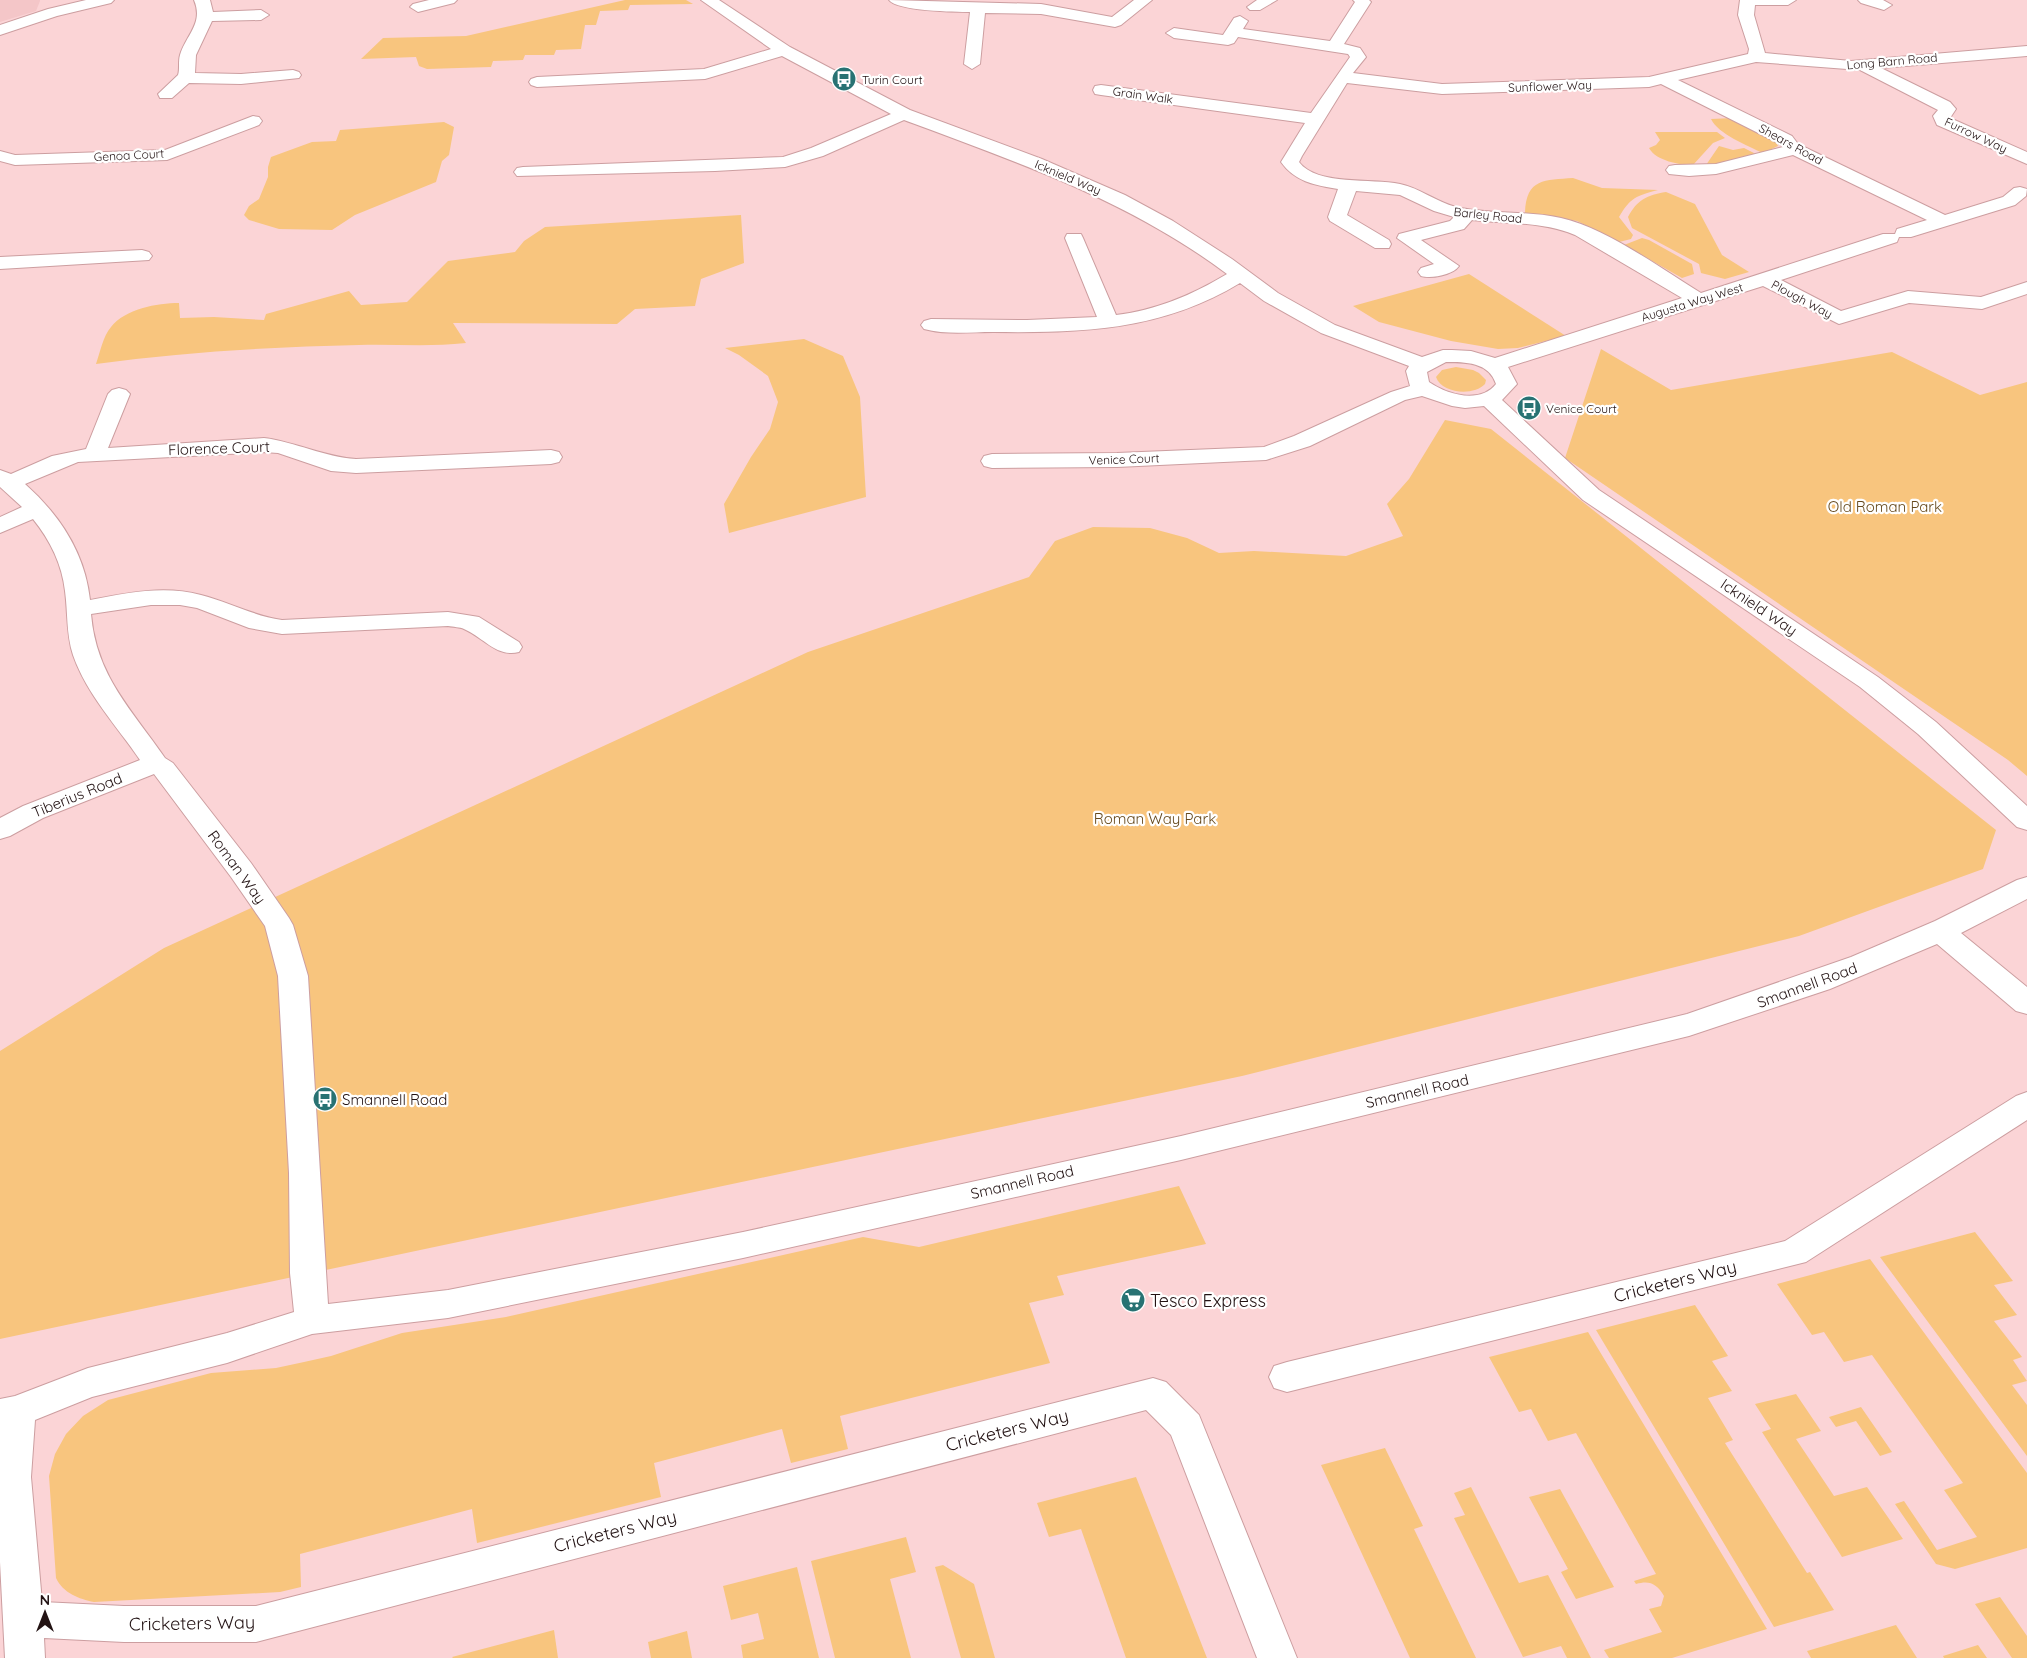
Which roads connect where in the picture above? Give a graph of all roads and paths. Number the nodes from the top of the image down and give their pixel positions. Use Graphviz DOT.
graph roads {
  1 [pos="106,0"];
  2 [pos="202,0"];
  3 [pos="449,0"];
  4 [pos="709,0"];
  5 [pos="897,0"];
  6 [pos="1144,0"];
  7 [pos="1269,0"];
  8 [pos="1361,0"];
  9 [pos="1788,0"];
  10 [pos="1866,0"];
  11 [pos="1749,1"];
  12 [pos="74,3"];
  13 [pos="1015,4"];
  14 [pos="1884,5"];
  15 [pos="418,7"];
  16 [pos="978,8"];
  17 [pos="261,15"];
  18 [pos="206,17"];
  19 [pos="0,30"];
  20 [pos="1232,32"];
  21 [pos="1174,33"];
  22 [pos="1334,46"];
  23 [pos="784,50"];
  24 [pos="2027,51"];
  25 [pos="1756,57"];
  26 [pos="972,64"];
  27 [pos="1864,66"];
  28 [pos="294,75"];
  29 [pos="1342,77"];
  30 [pos="184,78"];
  31 [pos="1665,80"];
  32 [pos="537,82"];
  33 [pos="1101,90"];
  34 [pos="166,94"];
  35 [pos="904,114"];
  36 [pos="1316,119"];
  37 [pos="252,121"];
  38 [pos="1792,148"];
  39 [pos="0,156"];
  40 [pos="2027,158"];
  41 [pos="1675,170"];
  42 [pos="523,172"];
  43 [pos="1349,184"];
  44 [pos="2020,192"];
  45 [pos="1467,214"];
  46 [pos="1943,221"];
  47 [pos="1074,238"];
  48 [pos="1382,244"];
  49 [pos="142,256"];
  50 [pos="0,263"];
  51 [pos="1428,272"];
  52 [pos="1239,275"];
  53 [pos="1765,279"];
  54 [pos="2027,288"];
  55 [pos="1699,300"];
  56 [pos="1110,323"];
  57 [pos="931,325"];
  58 [pos="1422,364"];
  59 [pos="1494,365"];
  60 [pos="1424,389"];
  61 [pos="120,394"];
  62 [pos="1488,398"];
  63 [pos="94,454"];
  64 [pos="551,457"];
  65 [pos="992,461"];
  66 [pos="4,480"];
  67 [pos="36,509"];
  68 [pos="0,526"];
  69 [pos="78,609"];
  70 [pos="510,648"];
  71 [pos="156,764"];
  72 [pos="2027,821"];
  73 [pos="0,830"];
  74 [pos="2027,886"];
  75 [pos="1941,932"];
  76 [pos="2027,1003"];
  77 [pos="2027,1104"];
  78 [pos="312,1320"];
  79 [pos="1288,1377"];
  80 [pos="9,1413"];
  81 [pos="24,1618"];
  82 [pos="25,1658"];
  83 [pos="1278,1658"];
  1 -- 12 [label="street"];
  2 -- 18 [label="street"];
  3 -- 15 [label="street"];
  4 -- 23 [label="street, Icknield Way"];
  5 -- 16 [label="street"];
  6 -- 13 [label="street"];
  7 -- 20 [label="street"];
  8 -- 22 [label="street"];
  9 -- 11 [label="street"];
  10 -- 14 [label="street"];
  11 -- 25 [label="street"];
  12 -- 19 [label="street"];
  13 -- 16 [label="street"];
  16 -- 26 [label="street"];
  17 -- 18 [label="street"];
  18 -- 30 [label="street"];
  20 -- 21 [label="street"];
  20 -- 22 [label="street, Barley Road"];
  22 -- 29 [label="street, Barley Road"];
  23 -- 32 [label="street"];
  23 -- 35 [label="street, Icknield Way"];
  24 -- 27 [label="street, Long Barn Road"];
  25 -- 27 [label="street, Long Barn Road"];
  25 -- 31 [label="street, Sunflower Way"];
  27 -- 40 [label="street, Furrow Way"];
  28 -- 30 [label="street"];
  29 -- 31 [label="street, Sunflower Way"];
  29 -- 36 [label="street, Barley Road"];
  30 -- 34 [label="street"];
  31 -- 38 [label="street, Shears Road"];
  33 -- 36 [label="street, Grain Walk"];
  35 -- 42 [label="street"];
  35 -- 52 [label="street, Icknield Way"];
  36 -- 43 [label="street, Barley Road"];
  37 -- 39 [label="street, Genoa Court"];
  38 -- 41 [label="street"];
  38 -- 46 [label="street, Shears Road"];
  43 -- 45 [label="street, Barley Road"];
  43 -- 48 [label="street"];
  44 -- 46 [label="street, Augusta Way West"];
  45 -- 51 [label="street"];
  45 -- 55 [label="street, Barley Road"];
  46 -- 53 [label="street, Augusta Way West"];
  47 -- 56 [label="street"];
  49 -- 50 [label="street"];
  52 -- 56 [label="street"];
  52 -- 58 [label="street, Icknield Way"];
  53 -- 54 [label="street, Plough Way"];
  53 -- 55 [label="street, Augusta Way West"];
  55 -- 59 [label="street, Augusta Way West"];
  56 -- 57 [label="street"];
  58 -- 59 [label="street"];
  58 -- 60 [label="street"];
  59 -- 62 [label="street"];
  60 -- 62 [label="street"];
  60 -- 65 [label="street, Venice Court"];
  61 -- 63 [label="street"];
  62 -- 72 [label="street, Icknield Way"];
  63 -- 64 [label="street, Florence Court"];
  63 -- 66 [label="street, Florence Court"];
  66 -- 67 [label="street, Roman Way"];
  67 -- 68 [label="street"];
  67 -- 69 [label="street, Roman Way"];
  69 -- 70 [label="street"];
  69 -- 71 [label="street, Roman Way"];
  71 -- 73 [label="street, Tiberius Road"];
  71 -- 78 [label="street, Roman Way"];
  74 -- 75 [label="street, Smannell Road"];
  75 -- 76 [label="street"];
  75 -- 78 [label="street, Smannell Road"];
  77 -- 79 [label="street, Cricketers Way"];
  78 -- 80 [label="street, Smannell Road"];
  80 -- 81 [label="street"];
  81 -- 82 [label="street"];
  81 -- 83 [label="street, Cricketers Way"];
}
